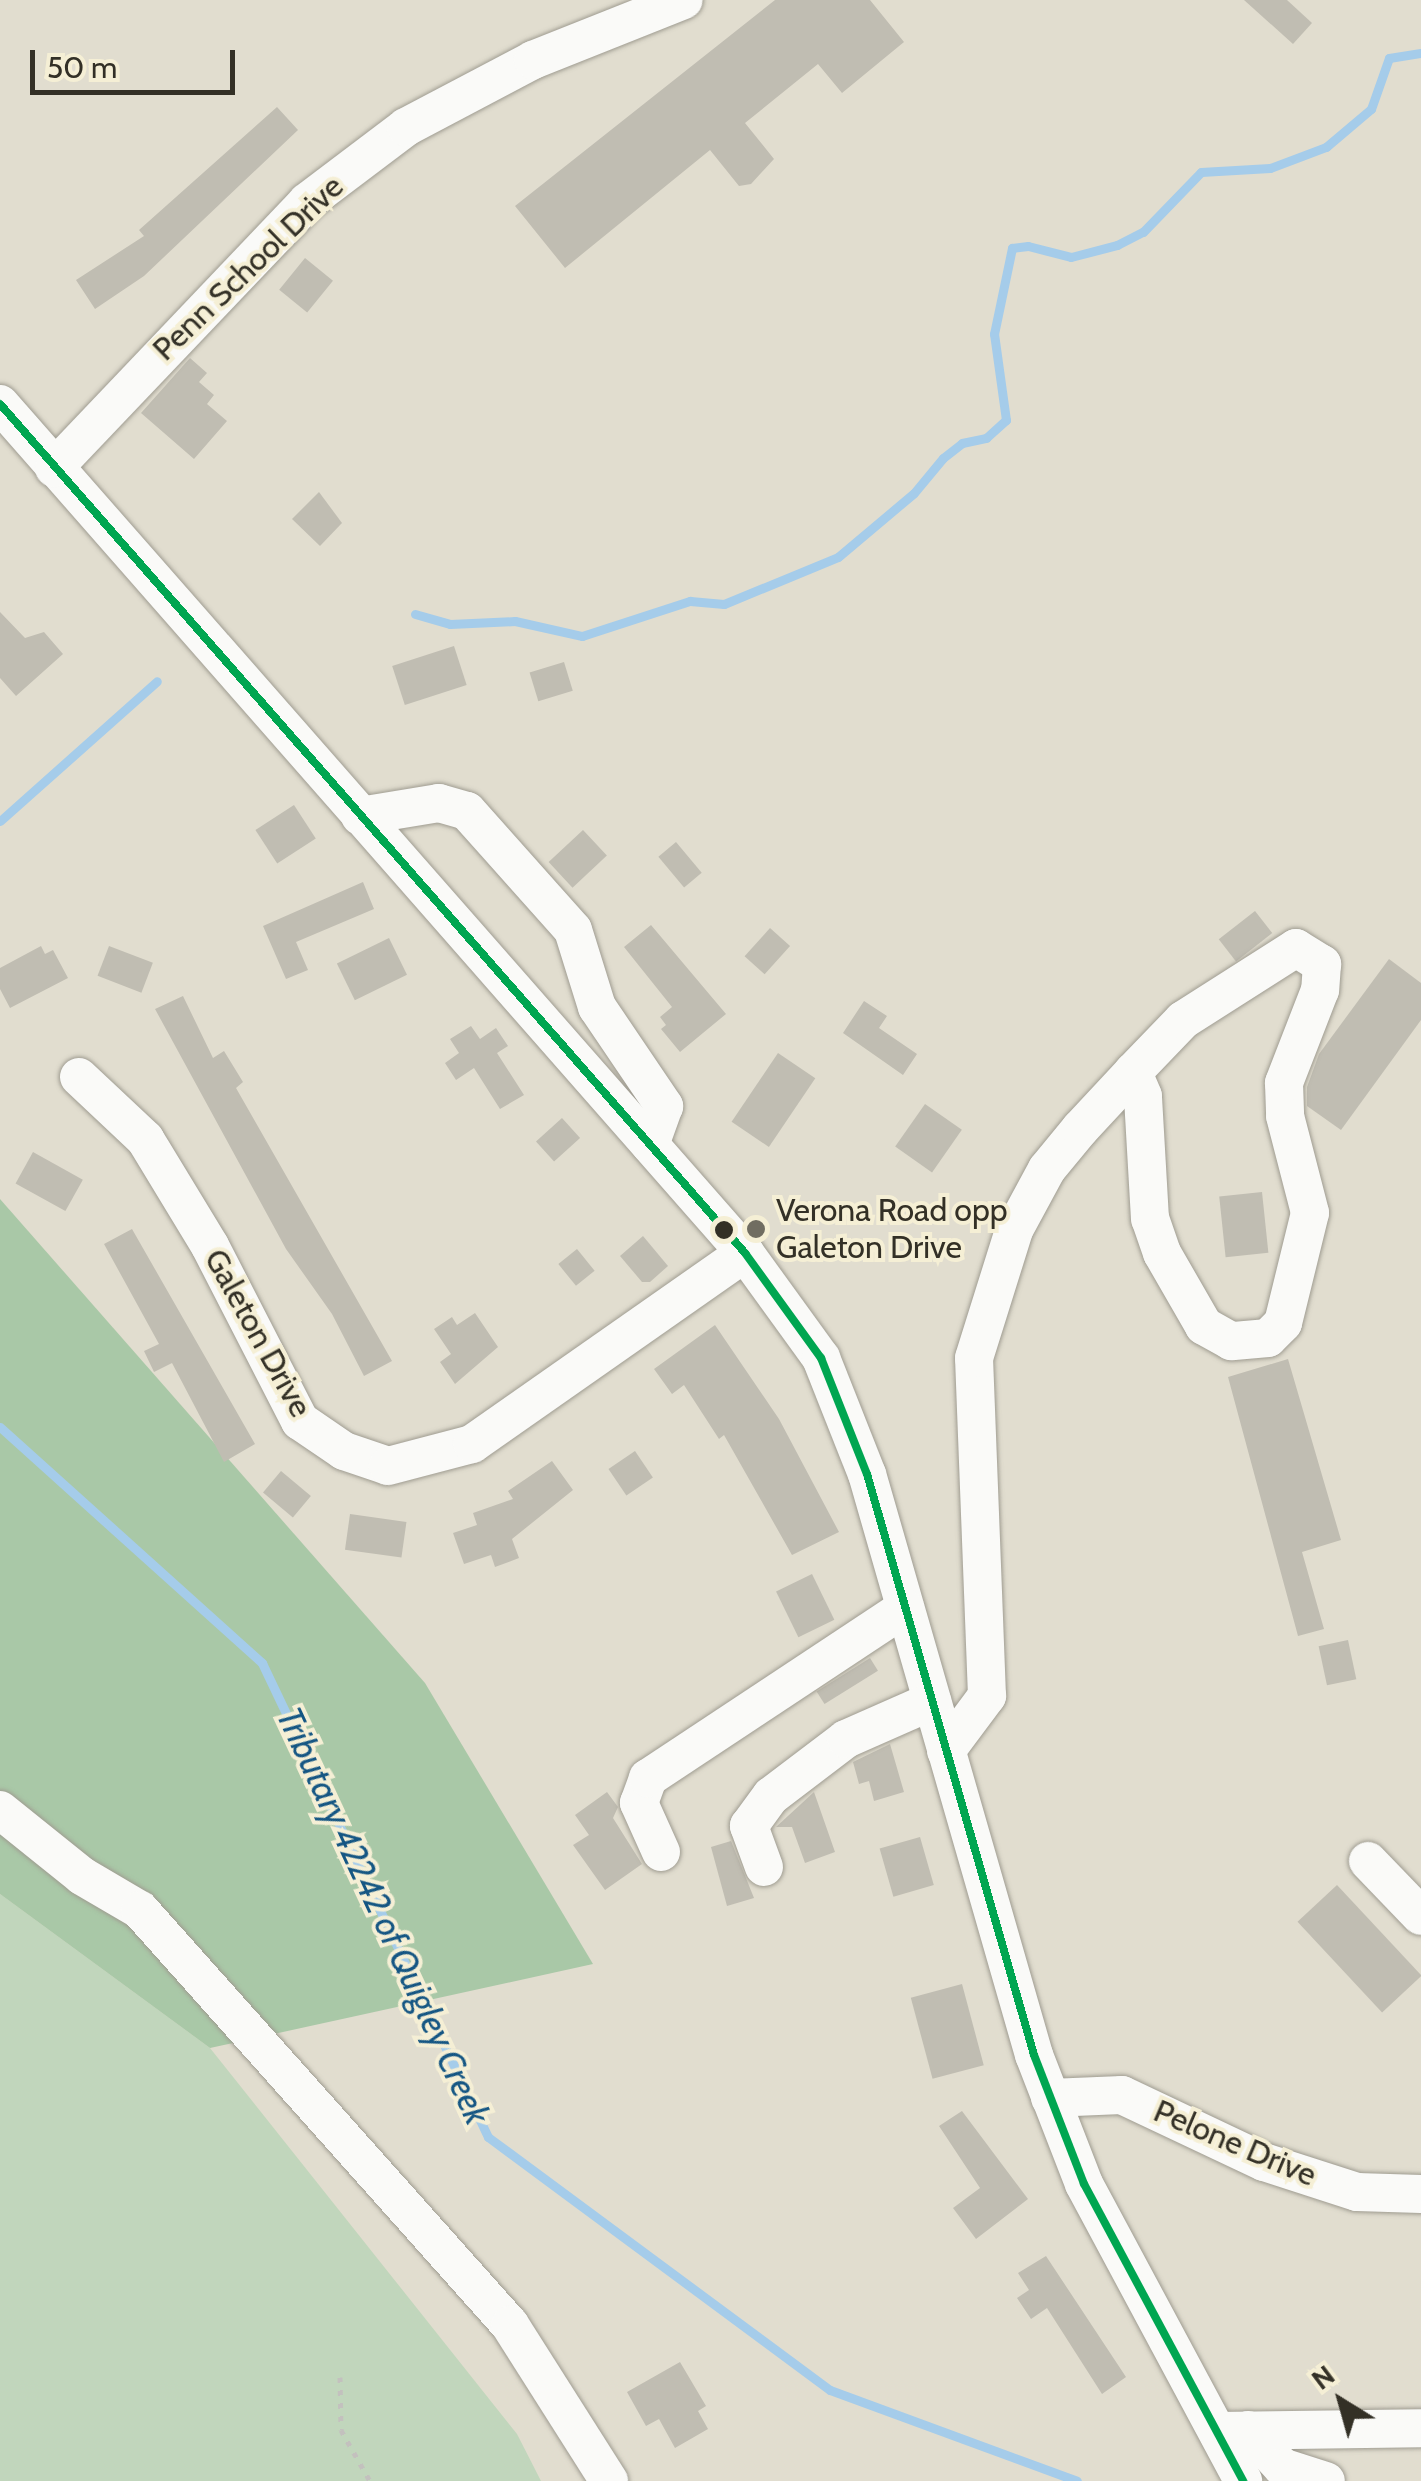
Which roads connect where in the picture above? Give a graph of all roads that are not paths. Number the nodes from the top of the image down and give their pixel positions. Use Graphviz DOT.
graph roads {
  1 [pos="684,0"];
  2 [pos="0,404"];
  3 [pos="54,468"];
  4 [pos="360,816"];
  5 [pos="1134,1072"];
  6 [pos="79,1078"];
  7 [pos="650,1145"];
  8 [pos="745,1252"];
  9 [pos="906,1608"];
  10 [pos="932,1702"];
  11 [pos="946,1750"];
  12 [pos="0,1810"];
  13 [pos="661,1852"];
  14 [pos="1368,1861"];
  15 [pos="764,1868"];
  16 [pos="1421,1916"];
  17 [pos="1050,2098"];
  18 [pos="1421,2194"];
  19 [pos="1421,2428"];
  20 [pos="1233,2431"];
  21 [pos="610,2481"];
  22 [pos="1244,2481"];
  23 [pos="1326,2481"];
  1 -- 3 [label="street, Penn School Drive"];
  2 -- 3 [label="street"];
  3 -- 4 [label="street"];
  4 -- 7 [label="street"];
  4 -- 7 [label="street"];
  5 -- 5 [label="street"];
  5 -- 11 [label="street"];
  6 -- 8 [label="street, Galeton Drive"];
  7 -- 8 [label="street"];
  8 -- 9 [label="street"];
  9 -- 10 [label="street"];
  9 -- 13 [label="street"];
  10 -- 11 [label="street"];
  10 -- 15 [label="street"];
  11 -- 17 [label="street"];
  12 -- 21 [label="street"];
  14 -- 16 [label="street"];
  17 -- 18 [label="street, Pelone Drive"];
  17 -- 20 [label="street"];
  19 -- 20 [label="street"];
  20 -- 22 [label="street"];
  20 -- 23 [label="street"];
}
